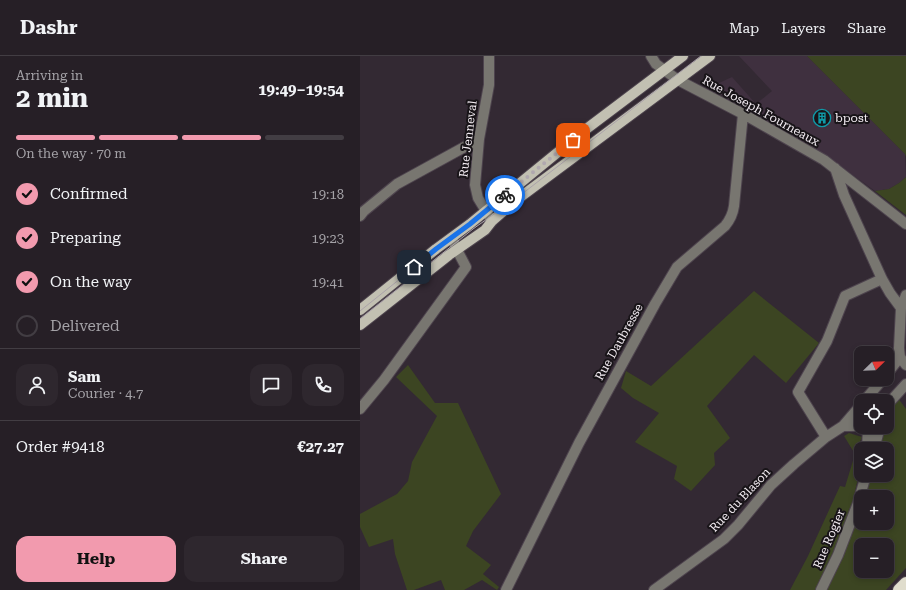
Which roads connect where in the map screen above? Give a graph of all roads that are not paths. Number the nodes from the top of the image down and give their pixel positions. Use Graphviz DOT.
graph roads {
  1 [pos="490,56"];
  2 [pos="651,56"];
  3 [pos="683,56"];
  4 [pos="710,56"];
  5 [pos="664,70"];
  6 [pos="676,78"];
  7 [pos="743,114"];
  8 [pos="480,139"];
  9 [pos="835,168"];
  10 [pos="486,211"];
  11 [pos="360,216"];
  12 [pos="492,221"];
  13 [pos="906,224"];
  14 [pos="452,238"];
  15 [pos="457,250"];
  16 [pos="882,279"];
  17 [pos="906,295"];
  18 [pos="901,308"];
  19 [pos="360,310"];
  20 [pos="360,324"];
  21 [pos="900,357"];
  22 [pos="894,365"];
  23 [pos="906,365"];
  24 [pos="906,384"];
  25 [pos="877,386"];
  26 [pos="875,389"];
  27 [pos="870,394"];
  28 [pos="874,394"];
  29 [pos="894,397"];
  30 [pos="360,409"];
  31 [pos="854,413"];
  32 [pos="843,426"];
  33 [pos="854,426"];
  34 [pos="826,437"];
  35 [pos="864,482"];
  36 [pos="906,583"];
  37 [pos="506,590"];
  38 [pos="654,590"];
  39 [pos="821,590"];
  40 [pos="899,590"];
  1 -- 8 [label="street, Rue Jenneval"];
  2 -- 5 [label="street, Rue Joseph Fourneaux"];
  3 -- 5 [label="main road"];
  4 -- 6 [label="main road"];
  5 -- 6 [label="street, Rue Joseph Fourneaux"];
  5 -- 10 [label="main road"];
  6 -- 7 [label="street, Rue Joseph Fourneaux"];
  6 -- 12 [label="main road"];
  7 -- 9 [label="street, Rue Joseph Fourneaux"];
  7 -- 37 [label="street, Rue Daubresse"];
  8 -- 10 [label="street, Rue Jenneval"];
  8 -- 11 [label="street"];
  9 -- 13 [label="street, Rue Joseph Fourneaux"];
  9 -- 16 [label="street"];
  10 -- 12 [label="street, Rue Jenneval"];
  10 -- 19 [label="main road"];
  12 -- 15 [label="main road"];
  14 -- 15 [label="street"];
  15 -- 20 [label="main road"];
  15 -- 30 [label="street"];
  16 -- 18 [label="street"];
  16 -- 34 [label="street"];
  17 -- 18 [label="street"];
  18 -- 21 [label="street"];
  21 -- 22 [label="street"];
  21 -- 23 [label="street"];
  24 -- 29 [label="street"];
  25 -- 26 [label="street"];
  26 -- 27 [label="street"];
  26 -- 28 [label="street"];
  31 -- 32 [label="street, Rue du Blason"];
  32 -- 33 [label="street"];
  32 -- 34 [label="street, Rue du Blason"];
  34 -- 38 [label="street, Rue du Blason"];
  35 -- 39 [label="street, Rue Rogier"];
  36 -- 40 [label="highway"];
}
